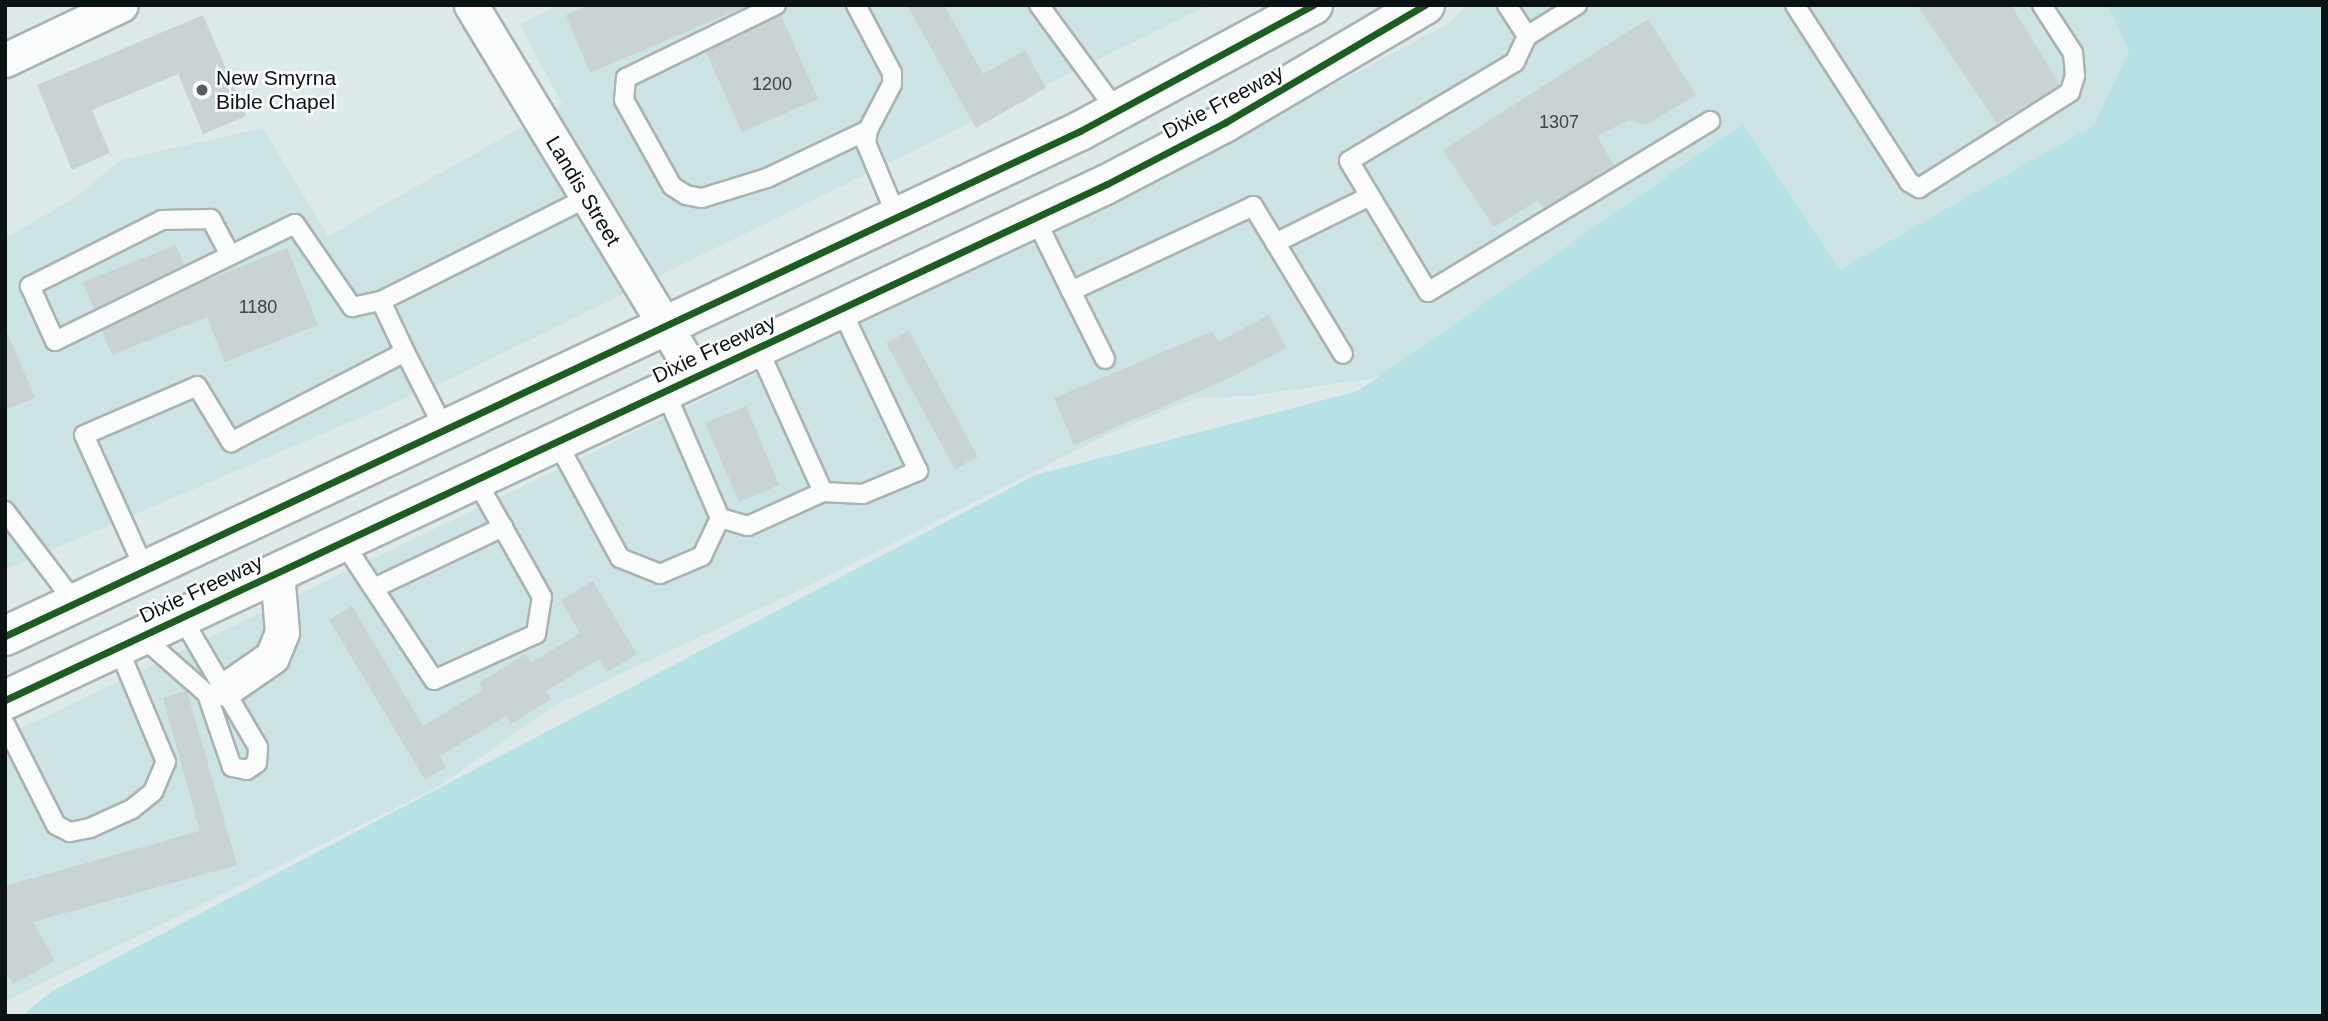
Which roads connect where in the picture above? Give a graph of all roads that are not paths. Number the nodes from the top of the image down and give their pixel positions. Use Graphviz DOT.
graph roads {
  1 [pos="121,5"];
  2 [pos="471,5"];
  3 [pos="775,5"];
  4 [pos="856,5"];
  5 [pos="1039,5"];
  6 [pos="1313,5"];
  7 [pos="1425,5"];
  8 [pos="1507,5"];
  9 [pos="1577,5"];
  10 [pos="1795,5"];
  11 [pos="2042,5"];
  12 [pos="1273,15"];
  13 [pos="1527,36"];
  14 [pos="5,60"];
  15 [pos="1117,111"];
  16 [pos="1710,121"];
  17 [pos="868,130"];
  18 [pos="1370,196"];
  19 [pos="587,198"];
  20 [pos="897,217"];
  21 [pos="1035,218"];
  22 [pos="1275,243"];
  23 [pos="230,255"];
  24 [pos="1071,292"];
  25 [pos="380,301"];
  26 [pos="841,309"];
  27 [pos="665,327"];
  28 [pos="758,348"];
  29 [pos="405,352"];
  30 [pos="1343,354"];
  31 [pos="1105,359"];
  32 [pos="680,384"];
  33 [pos="445,430"];
  34 [pos="557,442"];
  35 [pos="476,480"];
  36 [pos="822,492"];
  37 [pos="5,511"];
  38 [pos="720,518"];
  39 [pos="503,527"];
  40 [pos="343,542"];
  41 [pos="145,570"];
  42 [pos="277,573"];
  43 [pos="374,588"];
  44 [pos="75,603"];
  45 [pos="182,618"];
  46 [pos="5,636"];
  47 [pos="130,642"];
  48 [pos="226,689"];
  49 [pos="5,700"];
  50 [pos="5,724"];
  1 -- 14 [label="street"];
  2 -- 19 [label="street, Landis Street"];
  3 -- 17 [label="lane"];
  4 -- 17 [label="lane"];
  5 -- 15 [label="lane"];
  6 -- 12 [label="main road, Dixie Freeway"];
  7 -- 21 [label="main road, Dixie Freeway"];
  8 -- 13 [label="lane"];
  9 -- 13 [label="lane"];
  10 -- 11 [label="lane"];
  12 -- 15 [label="main road, Dixie Freeway"];
  13 -- 18 [label="lane"];
  15 -- 20 [label="main road, Dixie Freeway"];
  16 -- 18 [label="lane"];
  17 -- 20 [label="lane"];
  18 -- 22 [label="lane"];
  19 -- 25 [label="lane"];
  19 -- 27 [label="street, Landis Street"];
  20 -- 27 [label="main road, Dixie Freeway"];
  21 -- 24 [label="lane"];
  21 -- 26 [label="main road, Dixie Freeway"];
  22 -- 24 [label="lane"];
  22 -- 30 [label="lane"];
  23 -- 23 [label="lane"];
  23 -- 25 [label="lane"];
  24 -- 31 [label="lane"];
  25 -- 29 [label="lane"];
  26 -- 28 [label="main road, Dixie Freeway"];
  26 -- 36 [label="lane"];
  27 -- 32 [label="street, Landis Street"];
  27 -- 33 [label="main road, Dixie Freeway"];
  28 -- 32 [label="main road, Dixie Freeway"];
  28 -- 36 [label="lane"];
  29 -- 33 [label="lane"];
  29 -- 41 [label="lane"];
  32 -- 34 [label="main road, Dixie Freeway"];
  32 -- 38 [label="lane"];
  33 -- 41 [label="main road, Dixie Freeway"];
  34 -- 35 [label="main road, Dixie Freeway"];
  34 -- 38 [label="lane"];
  35 -- 39 [label="lane"];
  35 -- 40 [label="main road, Dixie Freeway"];
  36 -- 38 [label="lane"];
  37 -- 44 [label="lane"];
  39 -- 43 [label="lane"];
  39 -- 43 [label="lane"];
  40 -- 42 [label="main road, Dixie Freeway"];
  40 -- 43 [label="lane"];
  41 -- 44 [label="main road, Dixie Freeway"];
  42 -- 45 [label="main road, Dixie Freeway"];
  42 -- 48 [label="street"];
  44 -- 46 [label="main road, Dixie Freeway"];
  45 -- 47 [label="main road, Dixie Freeway"];
  45 -- 48 [label="lane"];
  47 -- 48 [label="lane"];
  47 -- 49 [label="main road, Dixie Freeway"];
  47 -- 50 [label="lane"];
}
